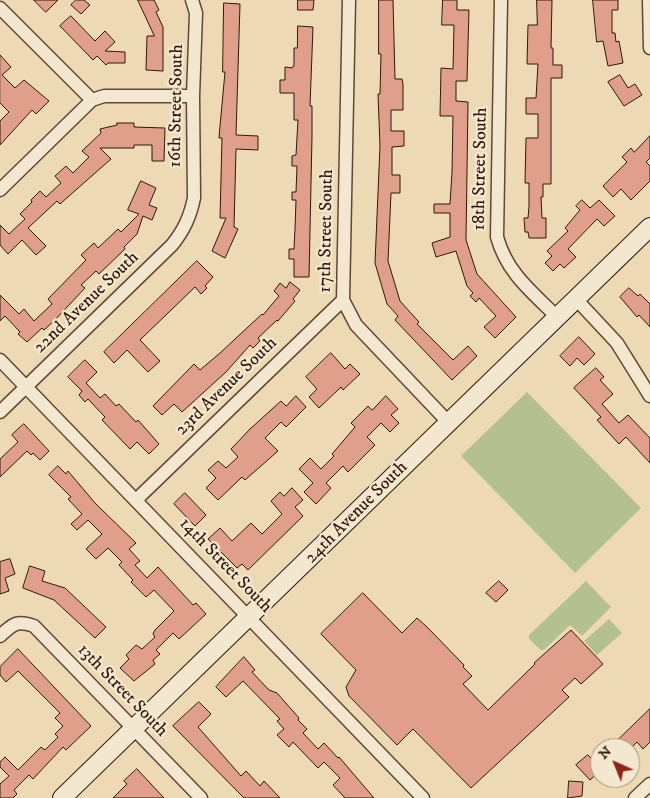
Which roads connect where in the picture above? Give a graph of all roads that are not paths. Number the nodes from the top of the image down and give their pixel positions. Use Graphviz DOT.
graph roads {
  1 [pos="192,0"];
  2 [pos="349,0"];
  3 [pos="501,0"];
  4 [pos="649,0"];
  5 [pos="0,8"];
  6 [pos="650,48"];
  7 [pos="193,96"];
  8 [pos="92,100"];
  9 [pos="0,190"];
  10 [pos="191,213"];
  11 [pos="650,227"];
  12 [pos="576,299"];
  13 [pos="343,300"];
  14 [pos="557,317"];
  15 [pos="0,360"];
  16 [pos="26,387"];
  17 [pos="650,396"];
  18 [pos="0,412"];
  19 [pos="448,422"];
  20 [pos="136,500"];
  21 [pos="250,617"];
  22 [pos="0,636"];
  23 [pos="133,728"];
  24 [pos="650,784"];
  25 [pos="62,798"];
  26 [pos="201,798"];
  27 [pos="423,798"];
  28 [pos="635,798"];
  1 -- 7 [label="street, 16th Street South"];
  2 -- 13 [label="street, 17th Street South"];
  3 -- 14 [label="street, 18th Street South"];
  4 -- 6 [label="street"];
  5 -- 8 [label="street"];
  7 -- 8 [label="street"];
  7 -- 10 [label="street, 16th Street South"];
  8 -- 9 [label="street"];
  10 -- 16 [label="street, 22nd Avenue South"];
  11 -- 12 [label="street, 24th Avenue South"];
  12 -- 14 [label="street, 24th Avenue South"];
  12 -- 17 [label="street"];
  13 -- 19 [label="street, 17th Street South"];
  13 -- 20 [label="street, 23rd Avenue South"];
  14 -- 19 [label="street, 24th Avenue South"];
  15 -- 16 [label="street, 14th Street South"];
  16 -- 18 [label="street, 22nd Avenue South"];
  16 -- 20 [label="street, 14th Street South"];
  19 -- 21 [label="street, 24th Avenue South"];
  20 -- 21 [label="street, 14th Street South"];
  21 -- 23 [label="street, 24th Avenue South"];
  21 -- 27 [label="street, 14th Street South"];
  22 -- 23 [label="street, 13th Street South"];
  23 -- 25 [label="street, 24th Avenue South"];
  23 -- 26 [label="street, 13th Street South"];
  24 -- 28 [label="street"];
}
